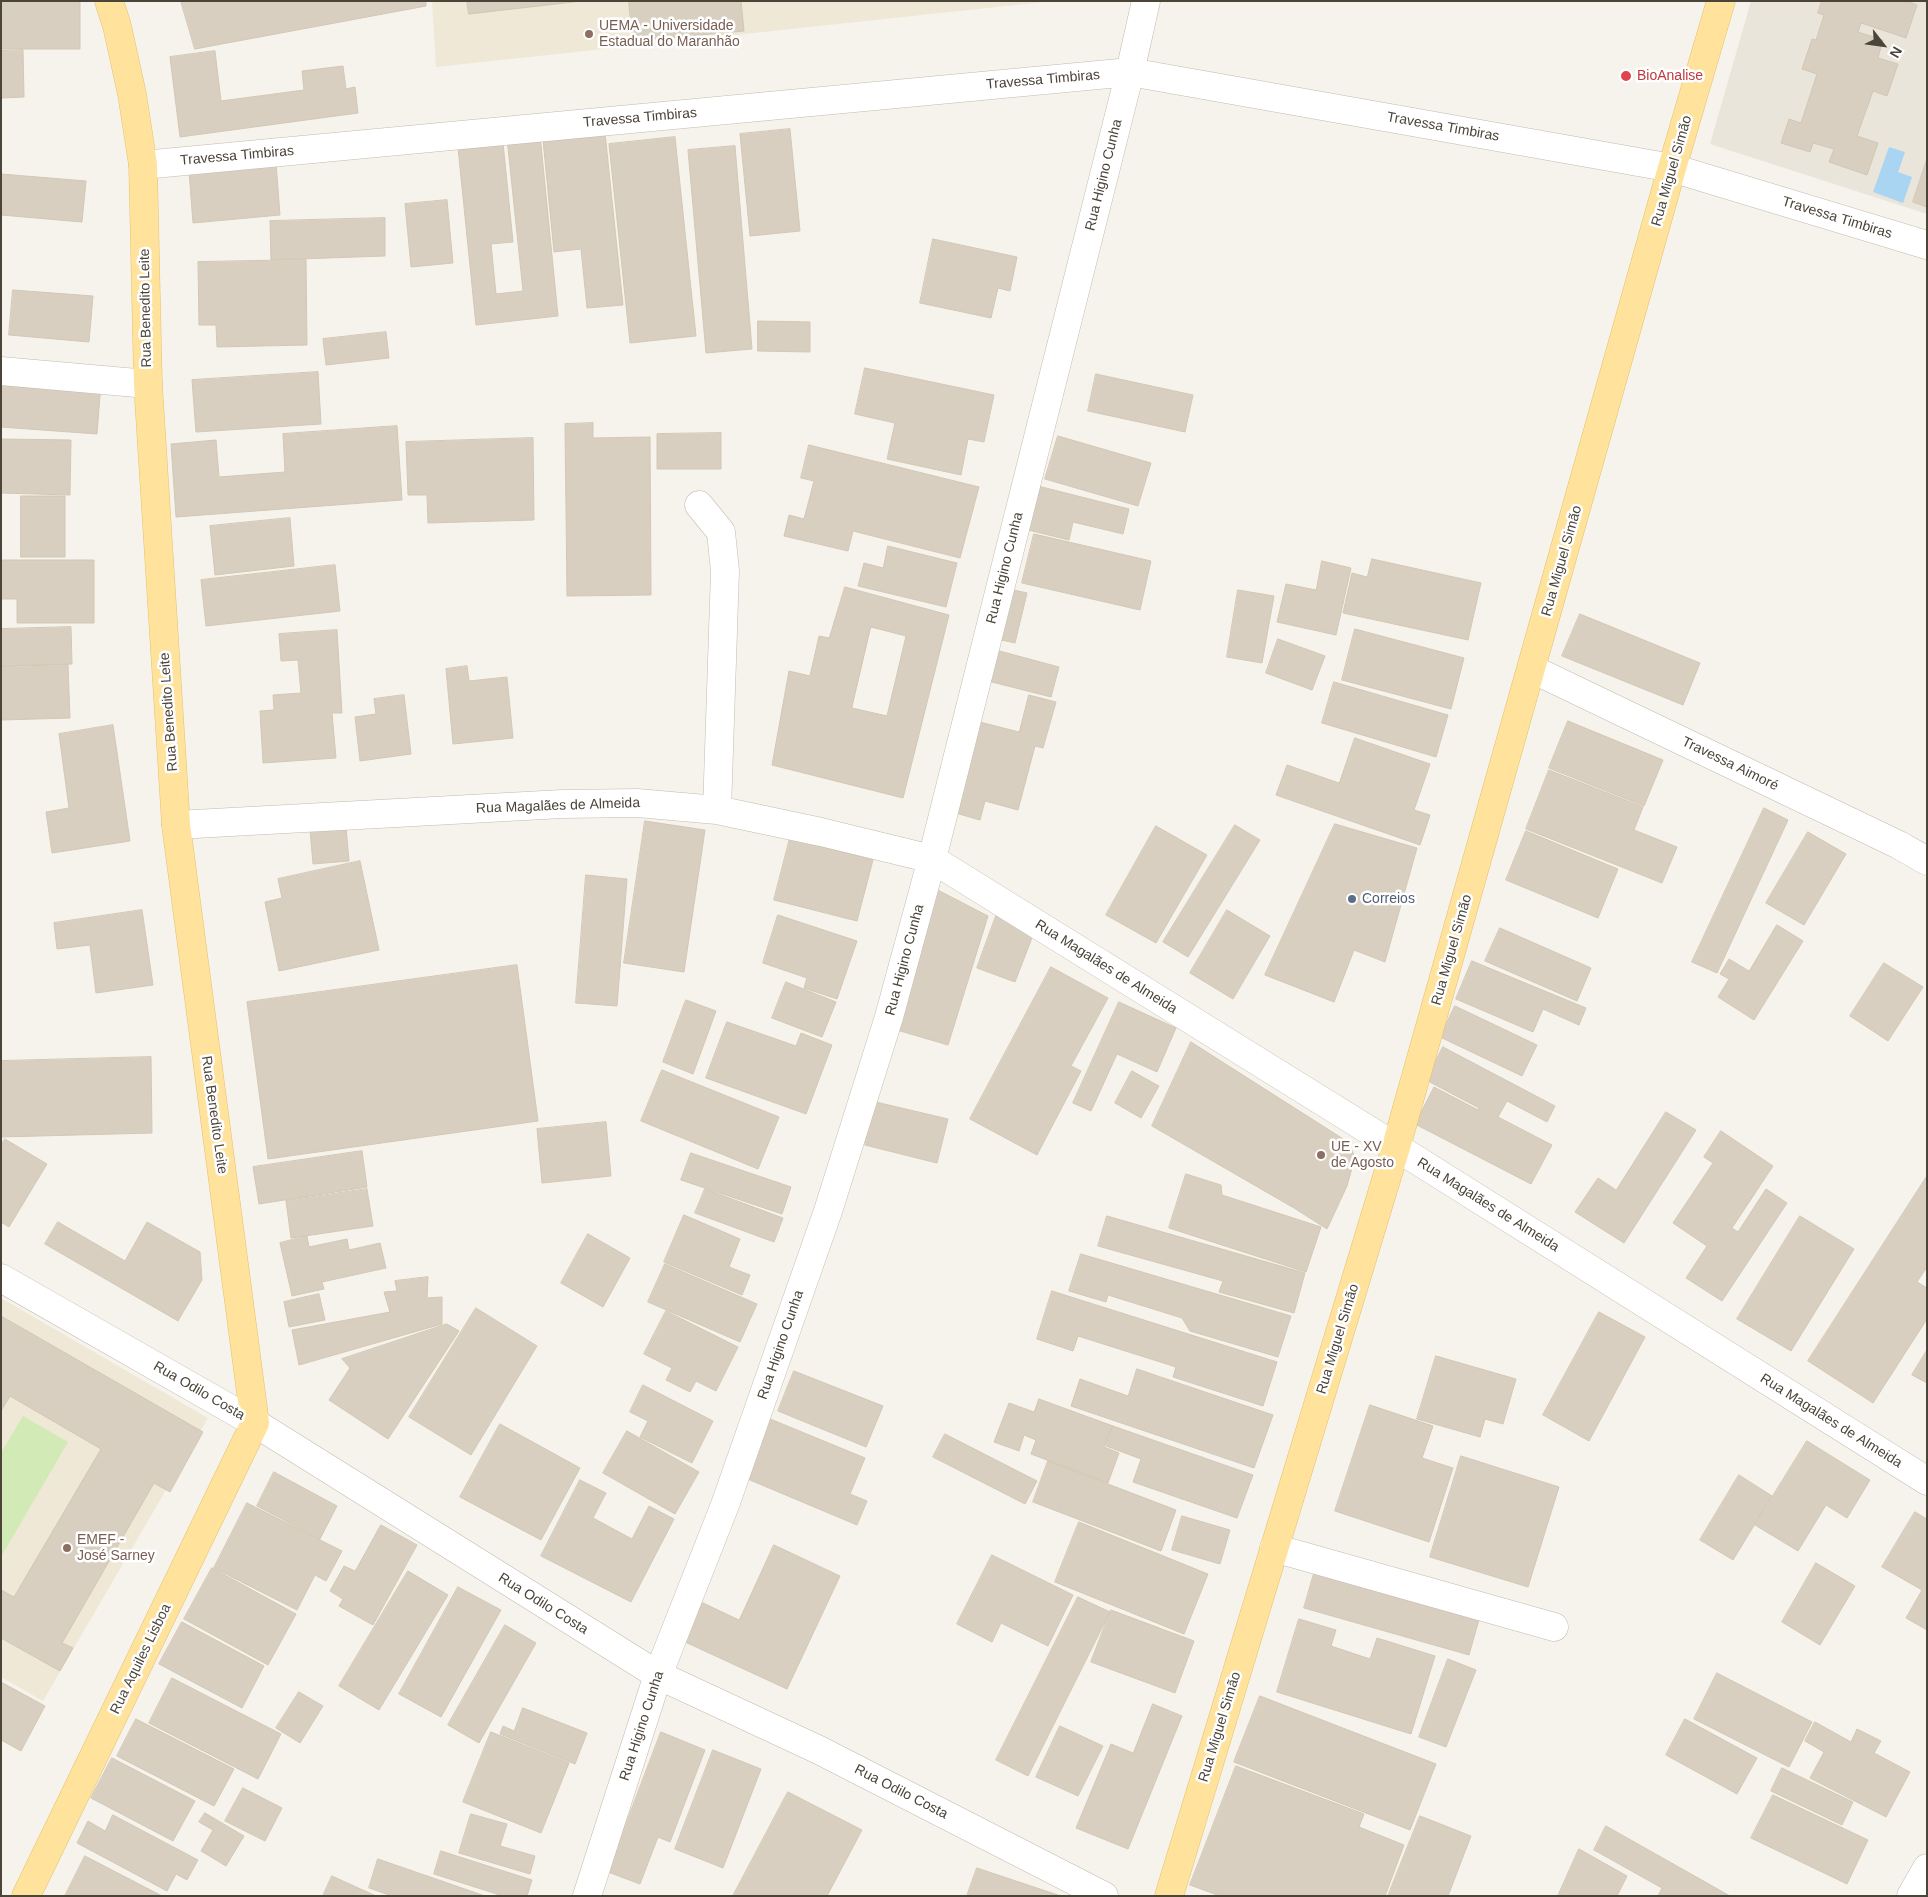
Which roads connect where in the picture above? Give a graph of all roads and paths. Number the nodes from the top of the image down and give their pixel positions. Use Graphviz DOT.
graph roads {
  1 [pos="109,1"];
  2 [pos="1146,1"];
  3 [pos="1721,1"];
  4 [pos="1130,72"];
  5 [pos="143,165"];
  6 [pos="1672,168"];
  7 [pos="1927,245"];
  8 [pos="1,371"];
  9 [pos="148,384"];
  10 [pos="699,505"];
  11 [pos="1532,669"];
  12 [pos="718,810"];
  13 [pos="176,825"];
  14 [pos="932,859"];
  15 [pos="1927,861"];
  16 [pos="1396,1147"];
  17 [pos="1,1278"];
  18 [pos="255,1423"];
  19 [pos="1927,1481"];
  20 [pos="1274,1548"];
  21 [pos="1554,1627"];
  22 [pos="658,1675"];
  23 [pos="1927,1868"];
  24 [pos="26,1896"];
  25 [pos="587,1896"];
  26 [pos="1104,1896"];
  27 [pos="1169,1896"];
  28 [pos="1912,1896"];
  1 -- 5 [label="main road, Rua Benedito Leite"];
  2 -- 4 [label="street, Rua Higino Cunha"];
  3 -- 6 [label="main road, Rua Miguel Simão"];
  4 -- 5 [label="street, Travessa Timbiras"];
  4 -- 6 [label="street, Travessa Timbiras"];
  4 -- 14 [label="street, Rua Higino Cunha"];
  5 -- 9 [label="main road, Rua Benedito Leite"];
  6 -- 7 [label="street, Travessa Timbiras"];
  6 -- 11 [label="main road, Rua Miguel Simão"];
  8 -- 9 [label="street"];
  9 -- 13 [label="main road, Rua Benedito Leite"];
  10 -- 12 [label="street"];
  11 -- 15 [label="street, Travessa Aimoré"];
  11 -- 16 [label="main road, Rua Miguel Simão"];
  12 -- 13 [label="street, Rua Magalães de Almeida"];
  12 -- 14 [label="street, Rua Magalães de Almeida"];
  13 -- 18 [label="main road, Rua Benedito Leite"];
  14 -- 16 [label="street, Rua Magalães de Almeida"];
  14 -- 22 [label="street, Rua Higino Cunha"];
  16 -- 19 [label="street, Rua Magalães de Almeida"];
  16 -- 20 [label="main road, Rua Miguel Simão"];
  17 -- 18 [label="street, Rua Odilo Costa"];
  18 -- 22 [label="street, Rua Odilo Costa"];
  18 -- 24 [label="main road, Rua Aquiles Lisboa"];
  20 -- 21 [label="street"];
  20 -- 27 [label="main road, Rua Miguel Simão"];
  22 -- 25 [label="street, Rua Higino Cunha"];
  22 -- 26 [label="street, Rua Odilo Costa"];
  23 -- 28 [label="street"];
}
